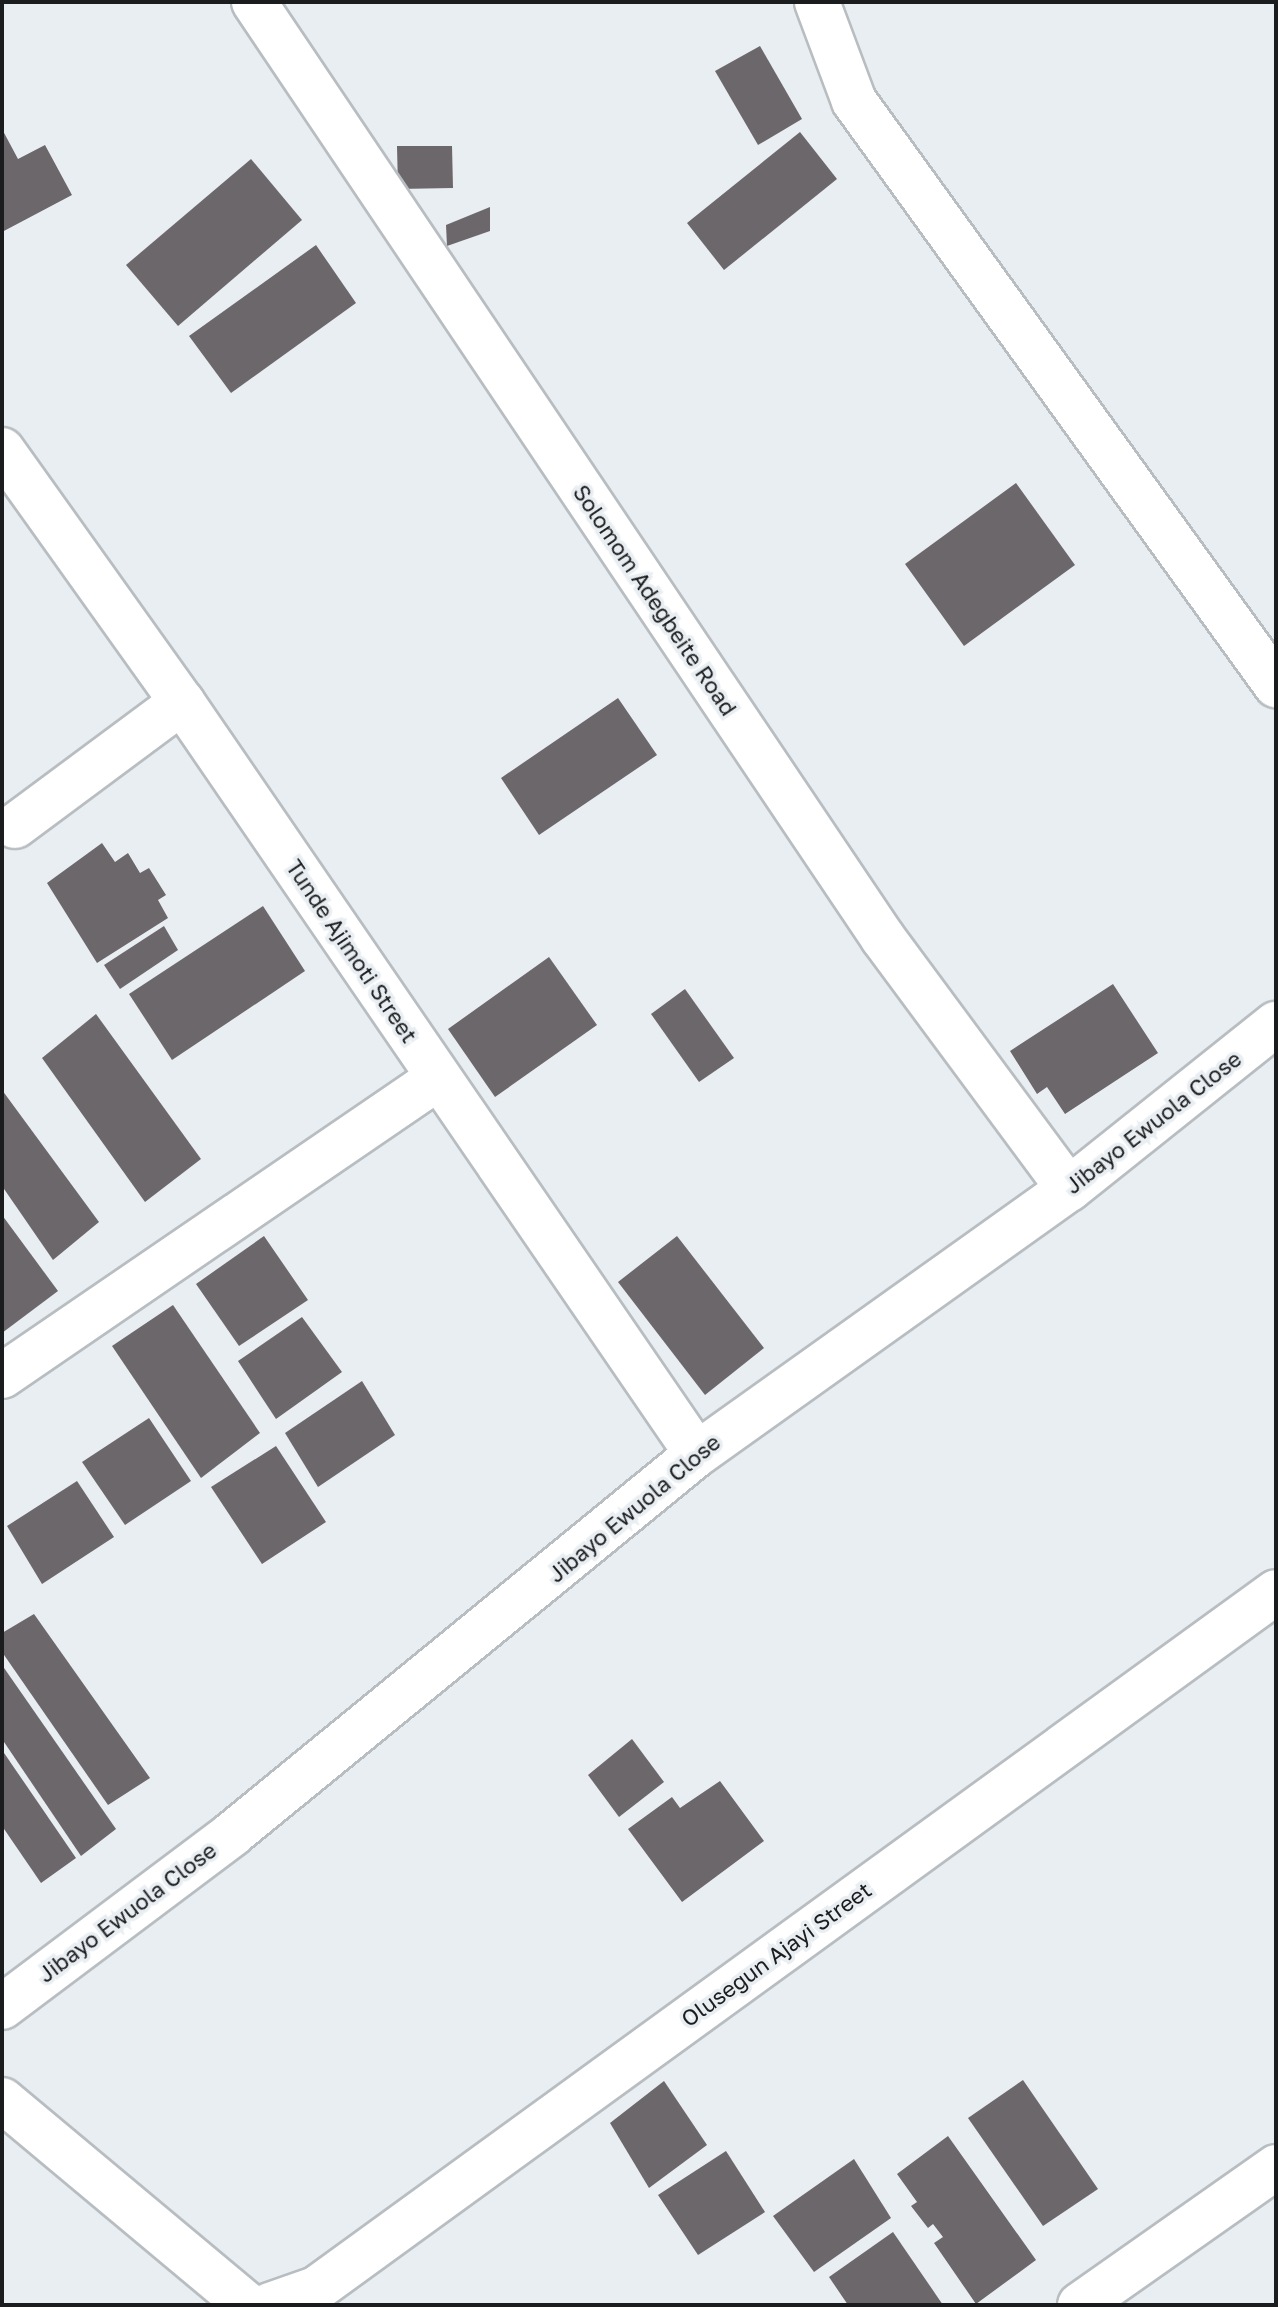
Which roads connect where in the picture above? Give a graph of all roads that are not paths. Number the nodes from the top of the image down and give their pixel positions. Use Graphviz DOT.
graph roads {
  1 [pos="254,2"];
  2 [pos="817,2"];
  3 [pos="2,450"];
  4 [pos="1276,685"];
  5 [pos="182,702"];
  6 [pos="15,826"];
  7 [pos="1276,1024"];
  8 [pos="438,1078"];
  9 [pos="1069,1189"];
  10 [pos="2,1376"];
  11 [pos="697,1454"];
  12 [pos="1276,1592"];
  13 [pos="2,2007"];
  14 [pos="2,2100"];
  15 [pos="1276,2167"];
  16 [pos="272,2304"];
  17 [pos="1080,2305"];
  1 -- 9 [label="street, Solomom Adegbeite Road"];
  2 -- 4 [label="street"];
  3 -- 5 [label="street, Tunde Ajimoti Street"];
  5 -- 6 [label="street"];
  5 -- 8 [label="street, Tunde Ajimoti Street"];
  7 -- 9 [label="street, Jibayo Ewuola Close"];
  8 -- 10 [label="street"];
  8 -- 11 [label="street, Tunde Ajimoti Street"];
  9 -- 11 [label="street, Jibayo Ewuola Close"];
  11 -- 13 [label="street, Jibayo Ewuola Close"];
  12 -- 16 [label="street, Olusegun Ajayi Street"];
  14 -- 16 [label="street"];
  15 -- 17 [label="street"];
}
